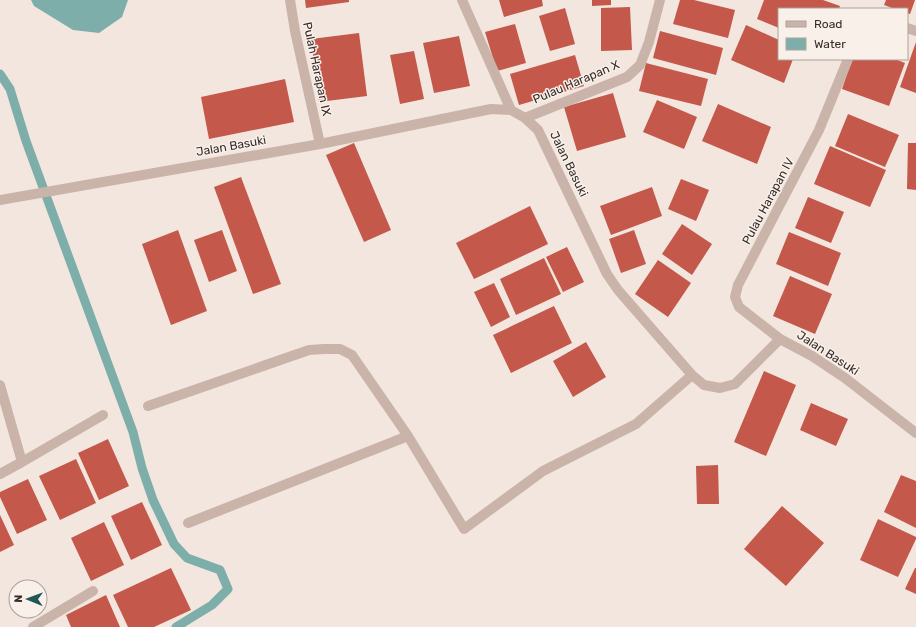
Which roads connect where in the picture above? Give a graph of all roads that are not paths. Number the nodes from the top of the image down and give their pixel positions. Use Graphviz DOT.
graph roads {
  1 [pos="290,0"];
  2 [pos="462,0"];
  3 [pos="660,0"];
  4 [pos="848,60"];
  5 [pos="511,110"];
  6 [pos="524,118"];
  7 [pos="320,144"];
  8 [pos="0,200"];
  9 [pos="780,339"];
  10 [pos="692,375"];
  11 [pos="0,386"];
  12 [pos="148,406"];
  13 [pos="102,415"];
  14 [pos="916,433"];
  15 [pos="408,436"];
  16 [pos="22,462"];
  17 [pos="0,474"];
  18 [pos="188,523"];
  19 [pos="93,590"];
  20 [pos="34,627"];
  1 -- 7 [label="street, Pulah Harapan IX"];
  2 -- 5 [label="street"];
  3 -- 6 [label="street, Pulau Harapan X"];
  4 -- 9 [label="street, Pulau Harapan IV"];
  5 -- 6 [label="street, Jalan Basuki"];
  5 -- 7 [label="street, Jalan Basuki"];
  6 -- 10 [label="street, Jalan Basuki"];
  7 -- 8 [label="street, Jalan Basuki"];
  9 -- 10 [label="street, Jalan Basuki"];
  9 -- 14 [label="street, Jalan Basuki"];
  10 -- 15 [label="street"];
  11 -- 16 [label="street"];
  12 -- 15 [label="street"];
  13 -- 16 [label="street"];
  15 -- 18 [label="street"];
  16 -- 17 [label="street"];
  19 -- 20 [label="street"];
}
